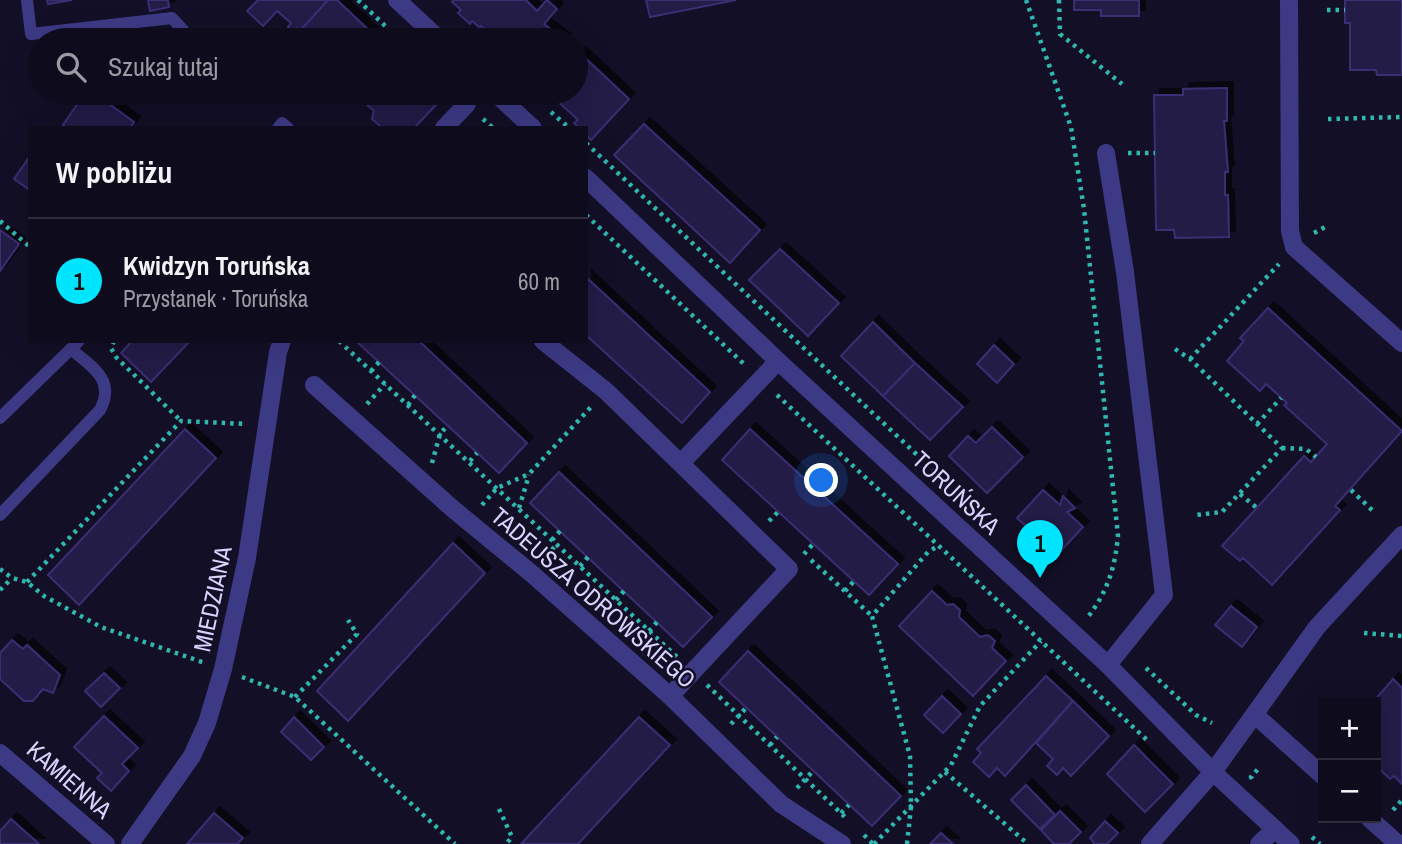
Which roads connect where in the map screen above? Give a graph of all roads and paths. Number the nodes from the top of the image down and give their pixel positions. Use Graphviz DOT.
graph roads {
  1 [pos="27,0"];
  2 [pos="358,0"];
  3 [pos="397,0"];
  4 [pos="1026,0"];
  5 [pos="1059,0"];
  6 [pos="1289,0"];
  7 [pos="1327,10"];
  8 [pos="1345,10"];
  9 [pos="30,28"];
  10 [pos="84,28"];
  11 [pos="181,28"];
  12 [pos="387,28"];
  13 [pos="427,28"];
  14 [pos="1122,84"];
  15 [pos="466,105"];
  16 [pos="508,105"];
  17 [pos="1402,117"];
  18 [pos="1328,119"];
  19 [pos="446,126"];
  20 [pos="531,126"];
  21 [pos="588,145"];
  22 [pos="1106,153"];
  23 [pos="1128,153"];
  24 [pos="1155,153"];
  25 [pos="588,180"];
  26 [pos="588,217"];
  27 [pos="0,221"];
  28 [pos="1329,225"];
  29 [pos="28,245"];
  30 [pos="1294,247"];
  31 [pos="113,343"];
  32 [pos="282,343"];
  33 [pos="341,343"];
  34 [pos="546,343"];
  35 [pos="1402,344"];
  36 [pos="75,345"];
  37 [pos="1175,349"];
  38 [pos="1191,359"];
  39 [pos="778,361"];
  40 [pos="379,362"];
  41 [pos="746,366"];
  42 [pos="371,371"];
  43 [pos="738,374"];
  44 [pos="760,380"];
  45 [pos="314,385"];
  46 [pos="606,391"];
  47 [pos="415,395"];
  48 [pos="1281,398"];
  49 [pos="408,405"];
  50 [pos="0,418"];
  51 [pos="268,418"];
  52 [pos="181,421"];
  53 [pos="1257,424"];
  54 [pos="447,425"];
  55 [pos="440,434"];
  56 [pos="1282,448"];
  57 [pos="477,453"];
  58 [pos="1316,457"];
  59 [pos="470,461"];
  60 [pos="681,463"];
  61 [pos="529,474"];
  62 [pos="420,480"];
  63 [pos="497,488"];
  64 [pos="954,489"];
  65 [pos="1350,489"];
  66 [pos="1240,494"];
  67 [pos="519,508"];
  68 [pos="1257,508"];
  69 [pos="1372,510"];
  70 [pos="778,512"];
  71 [pos="759,513"];
  72 [pos="0,515"];
  73 [pos="1196,515"];
  74 [pos="468,521"];
  75 [pos="769,522"];
  76 [pos="778,530"];
  77 [pos="560,531"];
  78 [pos="1402,536"];
  79 [pos="552,540"];
  80 [pos="813,544"];
  81 [pos="795,546"];
  82 [pos="938,546"];
  83 [pos="804,554"];
  84 [pos="588,557"];
  85 [pos="580,566"];
  86 [pos="12,578"];
  87 [pos="26,582"];
  88 [pos="854,582"];
  89 [pos="0,590"];
  90 [pos="624,591"];
  91 [pos="845,591"];
  92 [pos="616,600"];
  93 [pos="1079,607"];
  94 [pos="1088,616"];
  95 [pos="872,617"];
  96 [pos="348,620"];
  97 [pos="657,622"];
  98 [pos="649,631"];
  99 [pos="1364,633"];
  100 [pos="1402,636"];
  101 [pos="1041,641"];
  102 [pos="1124,647"];
  103 [pos="1108,665"];
  104 [pos="693,672"];
  105 [pos="670,696"];
  106 [pos="295,697"];
  107 [pos="1255,715"];
  108 [pos="1212,723"];
  109 [pos="777,737"];
  110 [pos="770,745"];
  111 [pos="1155,748"];
  112 [pos="0,753"];
  113 [pos="945,772"];
  114 [pos="1213,772"];
  115 [pos="1318,772"];
  116 [pos="849,805"];
  117 [pos="911,807"];
  118 [pos="499,809"];
  119 [pos="841,813"];
  120 [pos="849,821"];
  121 [pos="1375,823"];
  122 [pos="857,829"];
  123 [pos="1275,829"];
  124 [pos="106,844"];
  125 [pos="130,844"];
  126 [pos="506,844"];
  127 [pos="842,844"];
  128 [pos="874,844"];
  129 [pos="907,844"];
  130 [pos="1028,844"];
  131 [pos="1150,844"];
  132 [pos="1259,844"];
  133 [pos="1291,844"];
  134 [pos="1398,844"];
  1 -- 9 [label="lane"];
  2 -- 12 [label="path"];
  3 -- 13 [label="street"];
  4 -- 94 [label="path"];
  5 -- 14 [label="path"];
  6 -- 30 [label="street"];
  7 -- 8 [label="path"];
  10 -- 11 [label="lane"];
  15 -- 19 [label="street"];
  16 -- 20 [label="street"];
  17 -- 18 [label="path"];
  21 -- 64 [label="path"];
  22 -- 102 [label="street"];
  23 -- 24 [label="path"];
  25 -- 39 [label="street, TORUŃSKA"];
  26 -- 41 [label="path"];
  27 -- 29 [label="path"];
  28 -- 30 [label="path"];
  30 -- 35 [label="street"];
  30 -- 38 [label="path"];
  31 -- 52 [label="path"];
  32 -- 51 [label="street, MIEDZIANA"];
  33 -- 42 [label="path"];
  34 -- 46 [label="street"];
  36 -- 50 [label="lane"];
  36 -- 72 [label="lane"];
  37 -- 38 [label="path"];
  38 -- 53 [label="path"];
  39 -- 44 [label="street"];
  39 -- 103 [label="street, TORUŃSKA"];
  40 -- 42 [label="path"];
  41 -- 43 [label="path"];
  41 -- 44 [label="path"];
  42 -- 49 [label="path"];
  44 -- 60 [label="street"];
  44 -- 82 [label="path"];
  45 -- 62 [label="street, TADEUSZA ODROWSKIEGO"];
  46 -- 60 [label="street"];
  46 -- 61 [label="path"];
  47 -- 49 [label="path"];
  48 -- 53 [label="path"];
  49 -- 55 [label="path"];
  51 -- 52 [label="path"];
  51 -- 125 [label="street, MIEDZIANA"];
  52 -- 87 [label="path"];
  53 -- 56 [label="path"];
  54 -- 55 [label="path"];
  55 -- 59 [label="path"];
  55 -- 62 [label="path"];
  56 -- 58 [label="path"];
  56 -- 66 [label="path"];
  57 -- 59 [label="path"];
  59 -- 63 [label="path"];
  60 -- 104 [label="street"];
  61 -- 63 [label="path"];
  61 -- 67 [label="path"];
  62 -- 74 [label="street, TADEUSZA ODROWSKIEGO"];
  63 -- 67 [label="path"];
  63 -- 74 [label="path"];
  65 -- 69 [label="path"];
  66 -- 68 [label="path"];
  66 -- 73 [label="path"];
  67 -- 79 [label="path"];
  70 -- 75 [label="path"];
  71 -- 75 [label="path"];
  74 -- 105 [label="street, TADEUSZA ODROWSKIEGO"];
  75 -- 76 [label="path"];
  77 -- 79 [label="path"];
  78 -- 107 [label="street"];
  79 -- 85 [label="path"];
  80 -- 83 [label="path"];
  81 -- 83 [label="path"];
  82 -- 95 [label="path"];
  82 -- 101 [label="path"];
  83 -- 91 [label="path"];
  84 -- 85 [label="path"];
  85 -- 92 [label="path"];
  86 -- 89 [label="path"];
  88 -- 91 [label="path"];
  90 -- 92 [label="path"];
  91 -- 95 [label="path"];
  92 -- 98 [label="path"];
  93 -- 94 [label="path"];
  94 -- 102 [label="path"];
  95 -- 117 [label="path"];
  96 -- 106 [label="path"];
  97 -- 98 [label="path"];
  98 -- 104 [label="path"];
  99 -- 100 [label="path"];
  101 -- 111 [label="path"];
  101 -- 113 [label="path"];
  102 -- 103 [label="street"];
  102 -- 108 [label="path"];
  103 -- 114 [label="street, TORUŃSKA"];
  104 -- 105 [label="street"];
  104 -- 110 [label="path"];
  105 -- 127 [label="street, TADEUSZA ODROWSKIEGO"];
  107 -- 114 [label="street"];
  107 -- 115 [label="street"];
  109 -- 110 [label="path"];
  110 -- 119 [label="path"];
  112 -- 124 [label="street, KAMIENNA"];
  113 -- 117 [label="path"];
  113 -- 130 [label="path"];
  114 -- 123 [label="street, TORUŃSKA"];
  114 -- 131 [label="street"];
  116 -- 119 [label="path"];
  117 -- 128 [label="path"];
  117 -- 129 [label="path"];
  118 -- 126 [label="path"];
  119 -- 120 [label="path"];
  121 -- 134 [label="street"];
  122 -- 128 [label="path"];
  123 -- 132 [label="street"];
  123 -- 133 [label="street, TORUŃSKA"];
}
